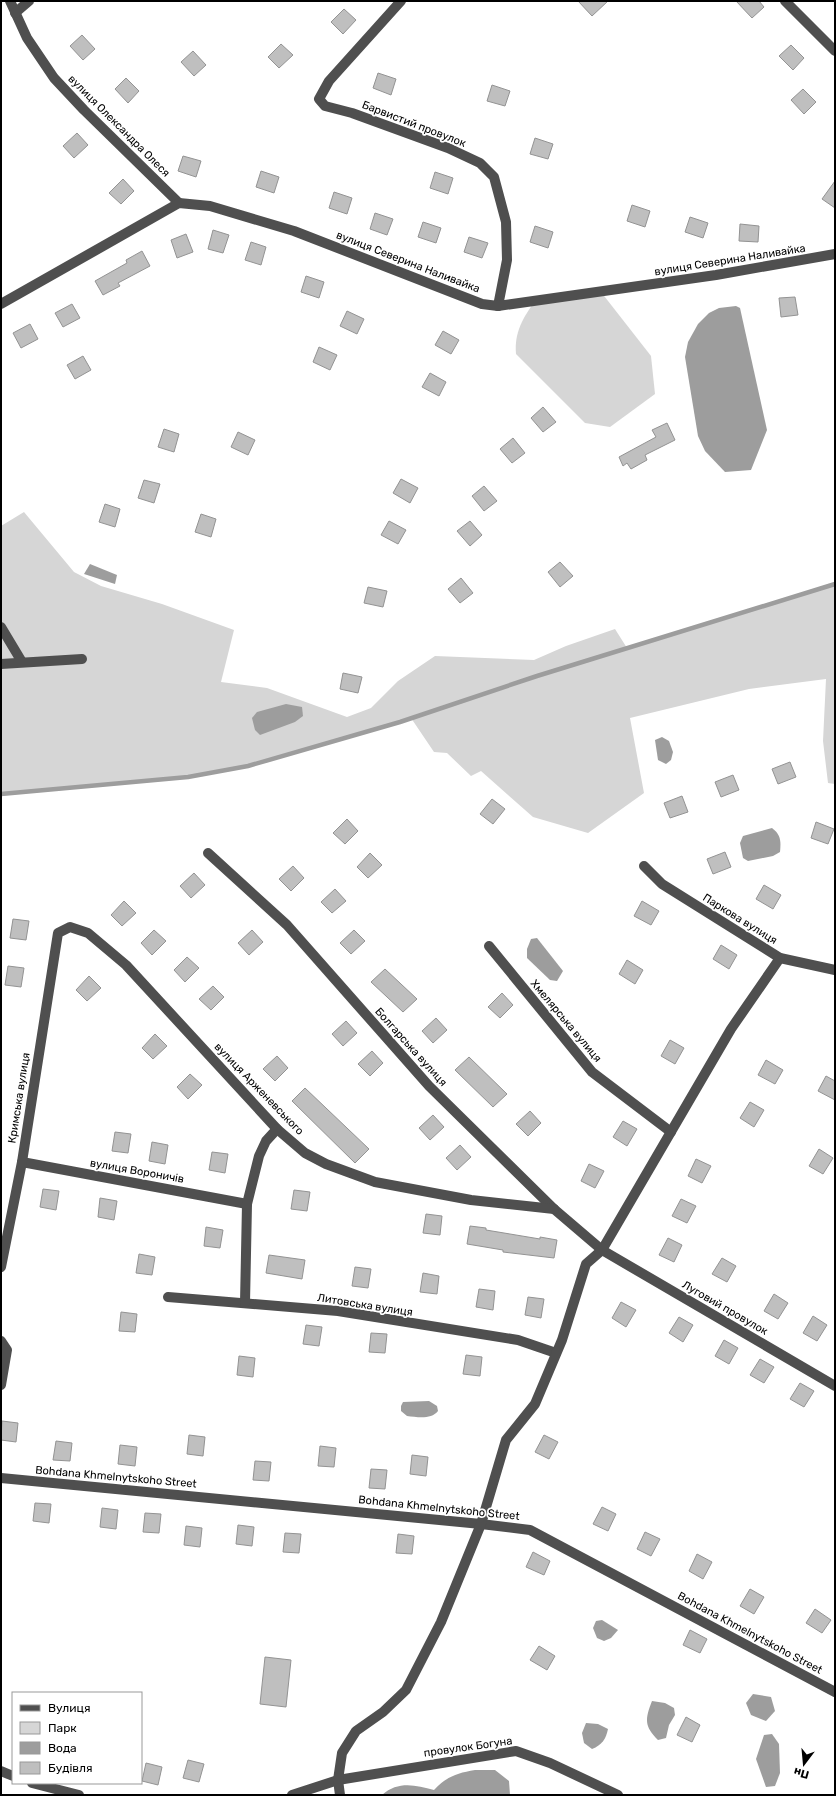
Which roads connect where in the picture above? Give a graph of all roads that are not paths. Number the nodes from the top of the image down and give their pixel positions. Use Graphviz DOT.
graph roads {
  1 [pos="10,1"];
  2 [pos="29,1"];
  3 [pos="401,1"];
  4 [pos="785,1"];
  5 [pos="15,13"];
  6 [pos="835,51"];
  7 [pos="179,203"];
  8 [pos="835,254"];
  9 [pos="1,304"];
  10 [pos="498,306"];
  11 [pos="1,627"];
  12 [pos="82,659"];
  13 [pos="22,662"];
  14 [pos="1,664"];
  15 [pos="208,853"];
  16 [pos="644,866"];
  17 [pos="58,933"];
  18 [pos="489,946"];
  19 [pos="780,958"];
  20 [pos="835,970"];
  21 [pos="277,1129"];
  22 [pos="671,1132"];
  23 [pos="22,1162"];
  24 [pos="247,1204"];
  25 [pos="554,1209"];
  26 [pos="602,1250"];
  27 [pos="1,1267"];
  28 [pos="168,1297"];
  29 [pos="245,1303"];
  30 [pos="1,1341"];
  31 [pos="556,1353"];
  32 [pos="1,1385"];
  33 [pos="835,1386"];
  34 [pos="1,1478"];
  35 [pos="481,1524"];
  36 [pos="835,1692"];
  37 [pos="1,1771"];
  38 [pos="12,1776"];
  39 [pos="338,1780"];
  40 [pos="36,1784"];
  41 [pos="79,1795"];
  42 [pos="292,1795"];
  43 [pos="340,1795"];
  44 [pos="618,1795"];
  1 -- 5 [label="street, вулиця Олександра Олеся"];
  2 -- 5 [label="street"];
  3 -- 10 [label="street, Барвистий провулок"];
  4 -- 6 [label="street"];
  5 -- 7 [label="street, вулиця Олександра Олеся"];
  7 -- 9 [label="street"];
  7 -- 10 [label="street, вулиця Северина Наливайка"];
  8 -- 10 [label="street, вулиця Северина Наливайка"];
  11 -- 13 [label="street"];
  12 -- 13 [label="street"];
  13 -- 14 [label="street"];
  15 -- 25 [label="street, Болгарська вулиця"];
  16 -- 19 [label="street, Паркова вулиця"];
  17 -- 21 [label="street, вулиця Арженевського"];
  17 -- 23 [label="street, Кримська вулиця"];
  18 -- 22 [label="street, Хмелярська вулиця"];
  19 -- 20 [label="street, Паркова вулиця"];
  19 -- 22 [label="street"];
  21 -- 24 [label="street"];
  21 -- 25 [label="street, вулиця Арженевського"];
  22 -- 26 [label="street"];
  23 -- 24 [label="street, вулиця Вороничів"];
  23 -- 27 [label="street, Кримська вулиця"];
  24 -- 29 [label="street"];
  25 -- 26 [label="street, Болгарська вулиця"];
  26 -- 31 [label="street"];
  26 -- 33 [label="street, Луговий провулок"];
  28 -- 29 [label="street, Литовська вулиця"];
  29 -- 31 [label="street, Литовська вулиця"];
  30 -- 32 [label="street"];
  31 -- 35 [label="street"];
  34 -- 35 [label="street, Bohdana Khmelnytskoho Street"];
  35 -- 36 [label="street, Bohdana Khmelnytskoho Street"];
  35 -- 39 [label="street"];
  37 -- 38 [label="street"];
  39 -- 42 [label="street, провулок Богуна"];
  39 -- 43 [label="street"];
  39 -- 44 [label="street, провулок Богуна"];
  40 -- 41 [label="street"];
}
